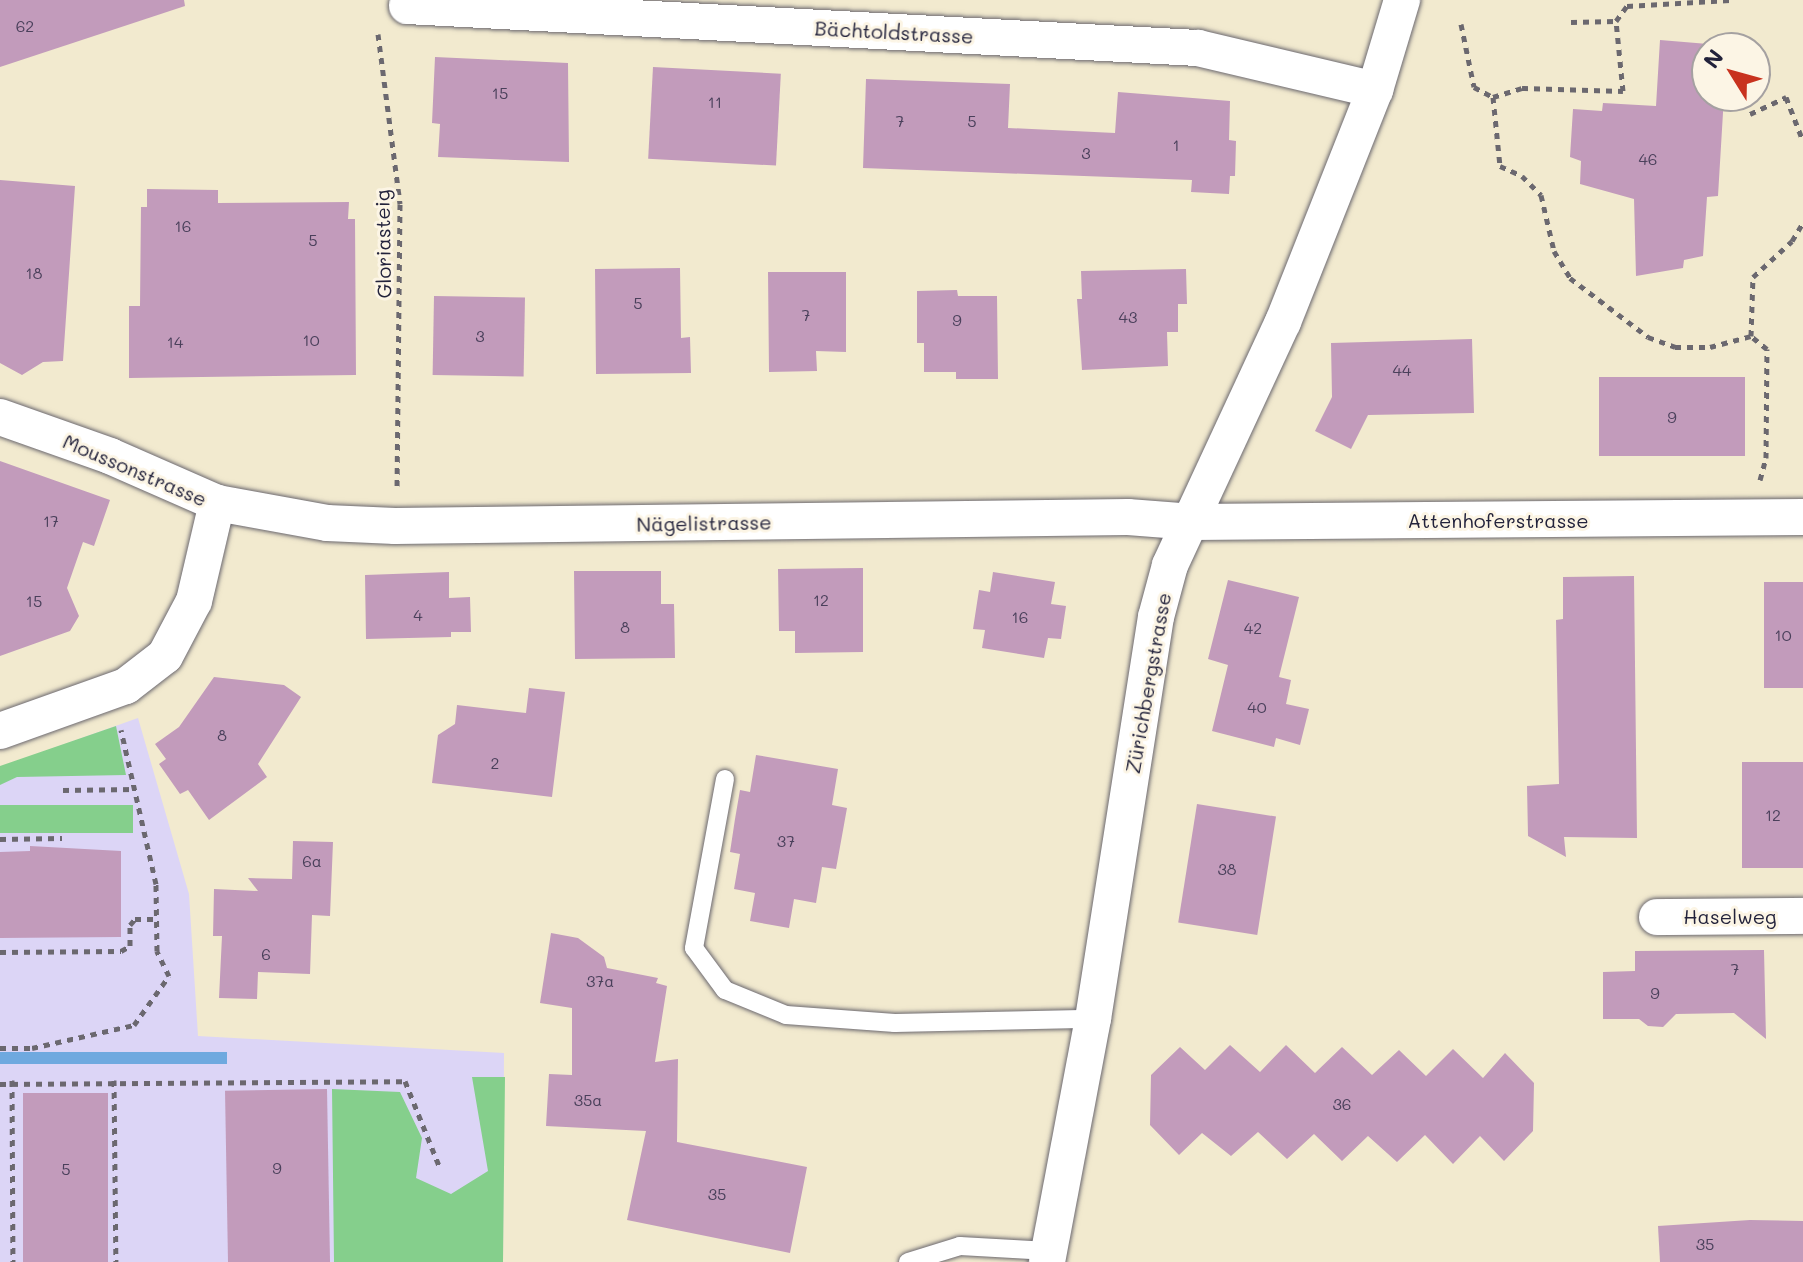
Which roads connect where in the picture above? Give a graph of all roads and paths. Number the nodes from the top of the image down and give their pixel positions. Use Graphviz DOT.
graph roads {
  1 [pos="1402,0"];
  2 [pos="1730,0"];
  3 [pos="407,6"];
  4 [pos="1616,21"];
  5 [pos="1571,22"];
  6 [pos="1461,24"];
  7 [pos="378,27"];
  8 [pos="1375,90"];
  9 [pos="1493,97"];
  10 [pos="1750,114"];
  11 [pos="1803,141"];
  12 [pos="1803,223"];
  13 [pos="1751,336"];
  14 [pos="0,417"];
  15 [pos="1760,488"];
  16 [pos="397,489"];
  17 [pos="217,503"];
  18 [pos="1803,517"];
  19 [pos="1193,522"];
  20 [pos="118,717"];
  21 [pos="0,731"];
  22 [pos="725,779"];
  23 [pos="135,789"];
  24 [pos="63,790"];
  25 [pos="62,838"];
  26 [pos="0,839"];
  27 [pos="1803,916"];
  28 [pos="1657,917"];
  29 [pos="157,919"];
  30 [pos="0,952"];
  31 [pos="1093,1019"];
  32 [pos="0,1048"];
  33 [pos="12,1080"];
  34 [pos="114,1080"];
  35 [pos="0,1084"];
  36 [pos="440,1168"];
  37 [pos="1048,1256"];
  38 [pos="13,1262"];
  39 [pos="116,1262"];
  40 [pos="908,1262"];
  1 -- 8 [label="street, Zürichbergstrasse"];
  2 -- 4 [label="path"];
  3 -- 8 [label="street, Bächtoldstrasse"];
  4 -- 5 [label="path"];
  4 -- 9 [label="path"];
  6 -- 9 [label="path"];
  7 -- 16 [label="path, Gloriasteig"];
  8 -- 19 [label="street, Zürichbergstrasse"];
  9 -- 13 [label="path"];
  10 -- 11 [label="path"];
  12 -- 13 [label="path"];
  13 -- 15 [label="path"];
  14 -- 17 [label="street, Moussonstrasse"];
  17 -- 19 [label="street, Nägelistrasse"];
  17 -- 21 [label="street, Moussonstrasse"];
  18 -- 19 [label="street, Attenhoferstrasse"];
  19 -- 31 [label="street, Zürichbergstrasse"];
  20 -- 23 [label="path"];
  22 -- 31 [label="lane"];
  23 -- 24 [label="path"];
  23 -- 29 [label="path"];
  25 -- 26 [label="path"];
  27 -- 28 [label="street, Haselweg"];
  29 -- 30 [label="path"];
  29 -- 32 [label="path"];
  31 -- 37 [label="street, Zürichbergstrasse"];
  33 -- 34 [label="path"];
  33 -- 35 [label="path"];
  33 -- 38 [label="path"];
  34 -- 36 [label="path"];
  34 -- 39 [label="path"];
  37 -- 40 [label="lane"];
}
